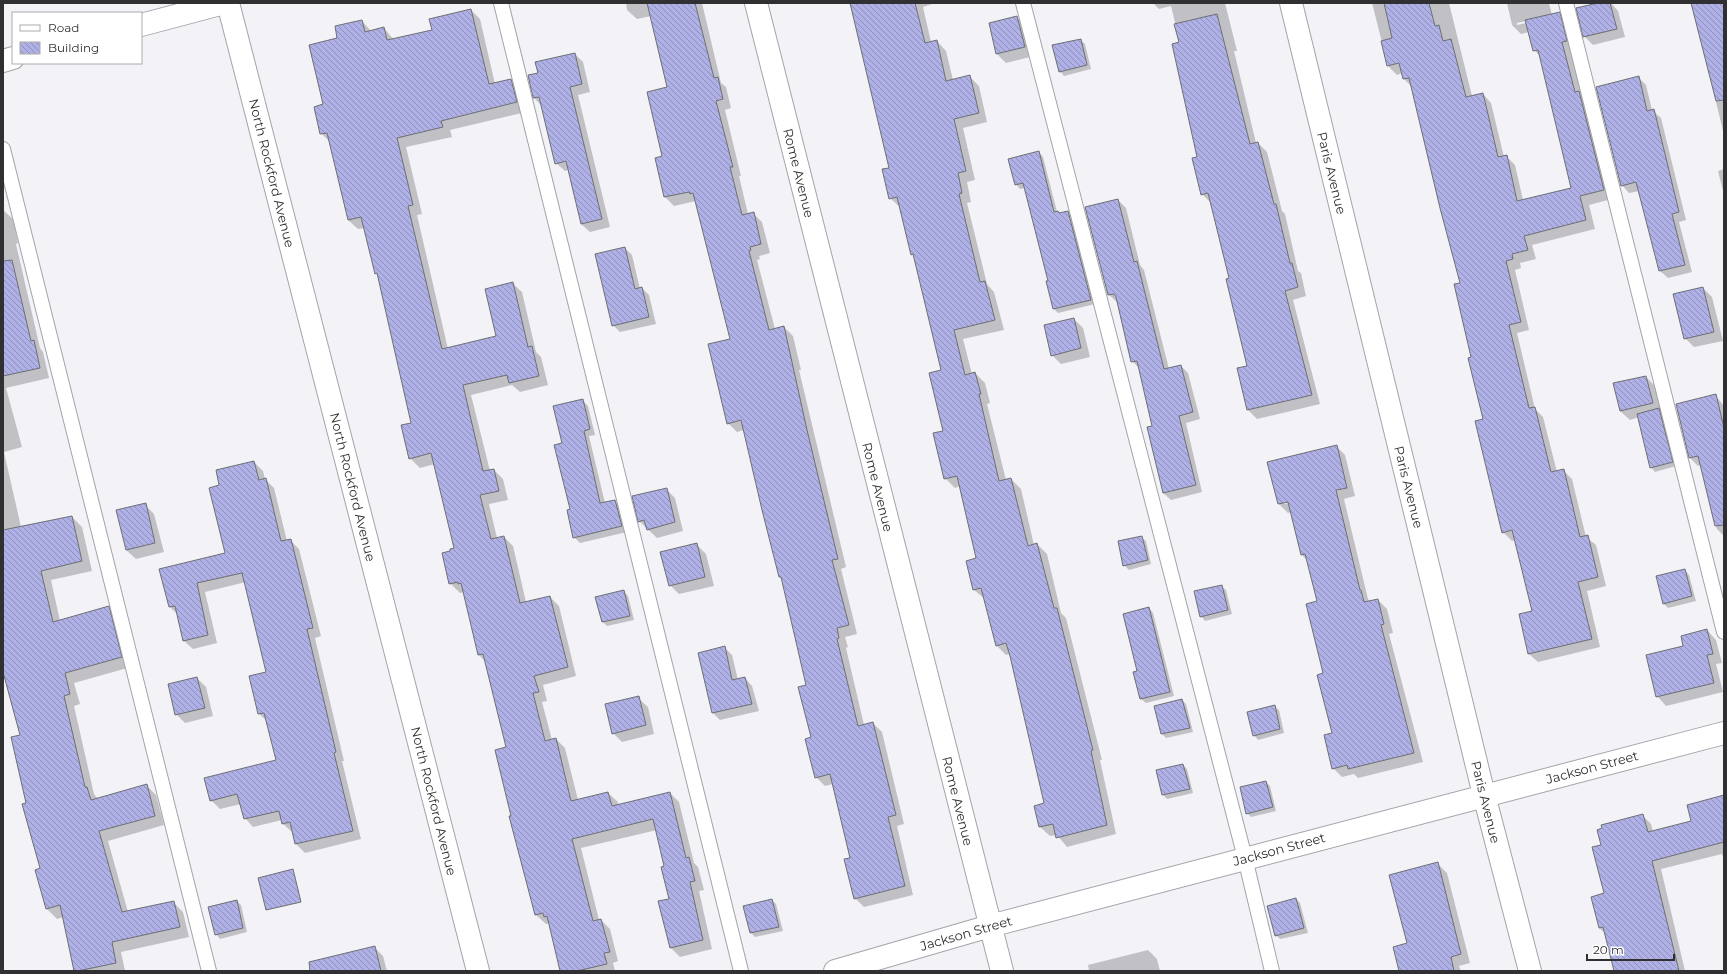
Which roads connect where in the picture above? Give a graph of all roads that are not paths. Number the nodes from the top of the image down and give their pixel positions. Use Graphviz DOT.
graph roads {
  1 [pos="224,3"];
  2 [pos="228,3"];
  3 [pos="501,3"];
  4 [pos="756,3"];
  5 [pos="1023,3"];
  6 [pos="1291,3"];
  7 [pos="1566,3"];
  8 [pos="142,25"];
  9 [pos="3,149"];
  10 [pos="1724,632"];
  11 [pos="1724,733"];
  12 [pos="1484,795"];
  13 [pos="1245,858"];
  14 [pos="990,926"];
  15 [pos="208,971"];
  16 [pos="478,971"];
  17 [pos="741,971"];
  18 [pos="835,971"];
  19 [pos="1002,971"];
  20 [pos="1272,971"];
  21 [pos="1530,971"];
  1 -- 8 [label="street"];
  2 -- 16 [label="street, North Rockford Avenue"];
  3 -- 17 [label="lane"];
  4 -- 14 [label="street, Rome Avenue"];
  5 -- 13 [label="lane"];
  6 -- 12 [label="street, Paris Avenue"];
  7 -- 10 [label="lane"];
  9 -- 15 [label="lane"];
  11 -- 12 [label="street, Jackson Street"];
  12 -- 13 [label="street, Jackson Street"];
  12 -- 21 [label="street, Paris Avenue"];
  13 -- 14 [label="street, Jackson Street"];
  13 -- 20 [label="lane"];
  14 -- 18 [label="street, Jackson Street"];
  14 -- 19 [label="street, Rome Avenue"];
}
